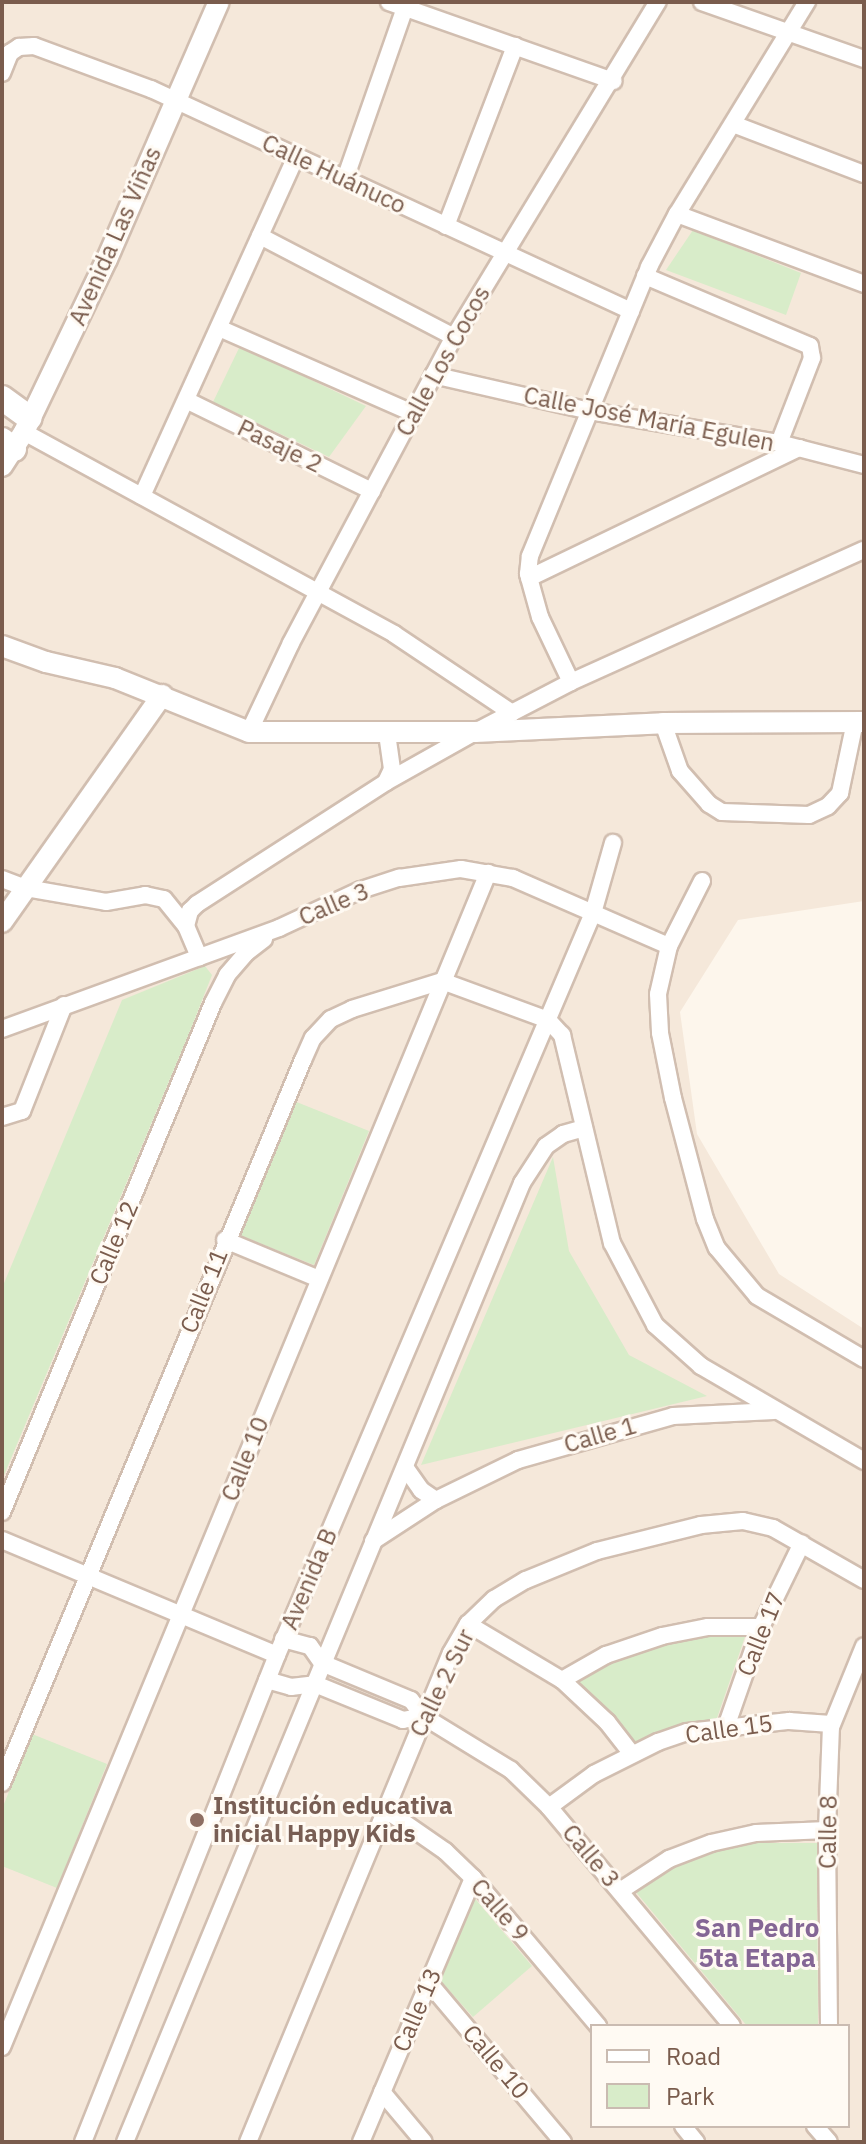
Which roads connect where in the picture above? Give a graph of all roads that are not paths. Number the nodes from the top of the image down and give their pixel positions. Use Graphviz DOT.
graph roads {
  1 [pos="219,2"];
  2 [pos="658,2"];
  3 [pos="702,2"];
  4 [pos="807,2"];
  5 [pos="397,5"];
  6 [pos="790,31"];
  7 [pos="515,46"];
  8 [pos="864,59"];
  9 [pos="2,73"];
  10 [pos="613,81"];
  11 [pos="175,100"];
  12 [pos="733,124"];
  13 [pos="296,156"];
  14 [pos="864,174"];
  15 [pos="345,179"];
  16 [pos="677,214"];
  17 [pos="446,226"];
  18 [pos="260,236"];
  19 [pos="504,253"];
  20 [pos="645,276"];
  21 [pos="864,284"];
  22 [pos="631,311"];
  23 [pos="219,328"];
  24 [pos="454,337"];
  25 [pos="433,375"];
  26 [pos="2,398"];
  27 [pos="188,401"];
  28 [pos="590,411"];
  29 [pos="413,413"];
  30 [pos="14,441"];
  31 [pos="779,443"];
  32 [pos="799,448"];
  33 [pos="863,462"];
  34 [pos="372,491"];
  35 [pos="142,496"];
  36 [pos="864,550"];
  37 [pos="529,578"];
  38 [pos="318,592"];
  39 [pos="2,646"];
  40 [pos="571,682"];
  41 [pos="162,695"];
  42 [pos="512,713"];
  43 [pos="859,722"];
  44 [pos="663,723"];
  45 [pos="249,732"];
  46 [pos="475,732"];
  47 [pos="387,733"];
  48 [pos="386,782"];
  49 [pos="613,843"];
  50 [pos="488,873"];
  51 [pos="2,879"];
  52 [pos="702,881"];
  53 [pos="26,888"];
  54 [pos="593,913"];
  55 [pos="2,922"];
  56 [pos="186,926"];
  57 [pos="279,928"];
  58 [pos="669,946"];
  59 [pos="205,955"];
  60 [pos="227,975"];
  61 [pos="442,981"];
  62 [pos="64,1005"];
  63 [pos="548,1020"];
  64 [pos="2,1029"];
  65 [pos="2,1117"];
  66 [pos="584,1128"];
  67 [pos="225,1240"];
  68 [pos="319,1279"];
  69 [pos="864,1359"];
  70 [pos="775,1411"];
  71 [pos="864,1461"];
  72 [pos="405,1467"];
  73 [pos="436,1500"];
  74 [pos="2,1512"];
  75 [pos="2,1540"];
  76 [pos="373,1541"];
  77 [pos="802,1543"];
  78 [pos="87,1575"];
  79 [pos="864,1580"];
  80 [pos="181,1615"];
  81 [pos="468,1624"];
  82 [pos="761,1627"];
  83 [pos="864,1646"];
  84 [pos="280,1647"];
  85 [pos="322,1663"];
  86 [pos="267,1680"];
  87 [pos="562,1680"];
  88 [pos="315,1684"];
  89 [pos="423,1716"];
  90 [pos="831,1724"];
  91 [pos="726,1727"];
  92 [pos="632,1754"];
  93 [pos="2,1783"];
  94 [pos="549,1807"];
  95 [pos="386,1810"];
  96 [pos="827,1830"];
  97 [pos="473,1878"];
  98 [pos="620,1891"];
  99 [pos="429,1983"];
  100 [pos="596,2024"];
  101 [pos="730,2024"];
  102 [pos="829,2024"];
  103 [pos="6,2025"];
  104 [pos="2,2047"];
  105 [pos="382,2092"];
  106 [pos="83,2142"];
  107 [pos="125,2142"];
  108 [pos="248,2142"];
  109 [pos="361,2142"];
  110 [pos="424,2142"];
  111 [pos="563,2142"];
  1 -- 11 [label="street, Avenida Las Viñas"];
  2 -- 10 [label="street, Calle Los Cocos"];
  3 -- 6 [label="street"];
  4 -- 6 [label="street"];
  5 -- 7 [label="street"];
  5 -- 15 [label="street"];
  6 -- 8 [label="street"];
  6 -- 12 [label="street"];
  7 -- 10 [label="street"];
  7 -- 17 [label="street"];
  9 -- 11 [label="street, Calle Huánuco"];
  10 -- 19 [label="street, Calle Los Cocos"];
  11 -- 13 [label="street, Calle Huánuco"];
  11 -- 30 [label="street, Avenida Las Viñas"];
  12 -- 14 [label="street"];
  12 -- 16 [label="street"];
  13 -- 15 [label="street, Calle Huánuco"];
  13 -- 18 [label="street"];
  15 -- 17 [label="street, Calle Huánuco"];
  16 -- 20 [label="street"];
  16 -- 21 [label="street"];
  17 -- 19 [label="street, Calle Huánuco"];
  18 -- 23 [label="street"];
  18 -- 24 [label="street"];
  19 -- 22 [label="street, Calle Huánuco"];
  19 -- 24 [label="street, Calle Los Cocos"];
  20 -- 22 [label="street"];
  20 -- 31 [label="street"];
  22 -- 28 [label="street"];
  23 -- 27 [label="street"];
  23 -- 29 [label="street"];
  24 -- 25 [label="street, Calle Los Cocos"];
  25 -- 28 [label="street, Calle José María Egulen"];
  25 -- 29 [label="street, Calle Los Cocos"];
  26 -- 30 [label="main road"];
  27 -- 34 [label="street, Pasaje 2"];
  27 -- 35 [label="street"];
  28 -- 31 [label="street, Calle José María Egulen"];
  28 -- 37 [label="street"];
  29 -- 34 [label="street, Calle Los Cocos"];
  30 -- 35 [label="street"];
  31 -- 32 [label="street, Calle José María Egulen"];
  32 -- 33 [label="street, Calle José María Egulen"];
  32 -- 37 [label="street"];
  34 -- 38 [label="street, Calle Los Cocos"];
  35 -- 38 [label="street"];
  36 -- 40 [label="street"];
  37 -- 40 [label="street"];
  38 -- 42 [label="street"];
  38 -- 45 [label="street, Calle Los Cocos"];
  39 -- 41 [label="street"];
  40 -- 42 [label="street"];
  41 -- 45 [label="street"];
  41 -- 53 [label="street"];
  42 -- 46 [label="street"];
  43 -- 44 [label="street"];
  43 -- 44 [label="street"];
  44 -- 46 [label="street"];
  45 -- 47 [label="street"];
  46 -- 47 [label="street"];
  46 -- 48 [label="street"];
  47 -- 48 [label="street"];
  48 -- 56 [label="street"];
  49 -- 54 [label="street, Avenida B"];
  50 -- 54 [label="street, Calle 3"];
  50 -- 57 [label="street, Calle 3"];
  50 -- 61 [label="street, Calle 10"];
  51 -- 53 [label="street"];
  52 -- 58 [label="street"];
  53 -- 55 [label="street"];
  53 -- 56 [label="street"];
  54 -- 58 [label="street, Calle 3"];
  54 -- 63 [label="street, Avenida B"];
  56 -- 59 [label="street"];
  57 -- 59 [label="street, Calle 3"];
  57 -- 60 [label="street, Calle 12"];
  58 -- 69 [label="street"];
  59 -- 60 [label="street"];
  59 -- 62 [label="street, Calle 3"];
  60 -- 74 [label="street, Calle 12"];
  61 -- 63 [label="street"];
  61 -- 67 [label="street, Calle 11"];
  61 -- 68 [label="street, Calle 10"];
  62 -- 64 [label="street, Calle 3"];
  62 -- 65 [label="street"];
  63 -- 66 [label="street"];
  63 -- 84 [label="street, Avenida B"];
  66 -- 70 [label="street"];
  66 -- 72 [label="street, Avenida B"];
  67 -- 68 [label="street"];
  67 -- 78 [label="street, Calle 11"];
  68 -- 80 [label="street, Calle 10"];
  70 -- 71 [label="street"];
  70 -- 73 [label="street, Calle 1"];
  72 -- 73 [label="street"];
  72 -- 76 [label="street, Avenida B"];
  73 -- 76 [label="street, Calle 1"];
  75 -- 78 [label="street, Calle 3"];
  76 -- 85 [label="street, Avenida B"];
  77 -- 79 [label="street, Calle 2 Sur"];
  77 -- 81 [label="street, Calle 2 Sur"];
  77 -- 82 [label="street, Calle 17"];
  78 -- 80 [label="street, Calle 3"];
  78 -- 93 [label="street, Calle 11"];
  80 -- 84 [label="street, Calle 3"];
  80 -- 103 [label="street, Calle 10"];
  81 -- 87 [label="street"];
  81 -- 89 [label="street, Calle 2 Sur"];
  82 -- 87 [label="street"];
  82 -- 91 [label="street, Calle 17"];
  83 -- 90 [label="street, Calle 8"];
  84 -- 85 [label="street, Calle 3"];
  84 -- 86 [label="street, Avenida B"];
  85 -- 88 [label="street, Avenida B"];
  85 -- 89 [label="street, Calle 3"];
  86 -- 88 [label="street, Calle 3"];
  86 -- 106 [label="street, Avenida B"];
  87 -- 92 [label="street"];
  88 -- 89 [label="street, Calle 3"];
  88 -- 107 [label="street, Avenida B"];
  89 -- 94 [label="street, Calle 3"];
  89 -- 95 [label="street, Calle 2 Sur"];
  90 -- 91 [label="street, Calle 15"];
  90 -- 96 [label="street, Calle 8"];
  91 -- 92 [label="street, Calle 15"];
  92 -- 94 [label="street, Calle 15"];
  94 -- 98 [label="street, Calle 3"];
  95 -- 97 [label="street, Calle 9"];
  95 -- 108 [label="street, Calle 2 Sur"];
  96 -- 98 [label="street"];
  96 -- 102 [label="street, Calle 8"];
  97 -- 99 [label="street, Calle 13"];
  97 -- 100 [label="street, Calle 9"];
  98 -- 101 [label="street, Calle 3"];
  99 -- 105 [label="street, Calle 13"];
  99 -- 111 [label="street, Calle 10"];
  103 -- 104 [label="street, Calle 10"];
  105 -- 109 [label="street, Calle 13"];
  105 -- 110 [label="street"];
}
